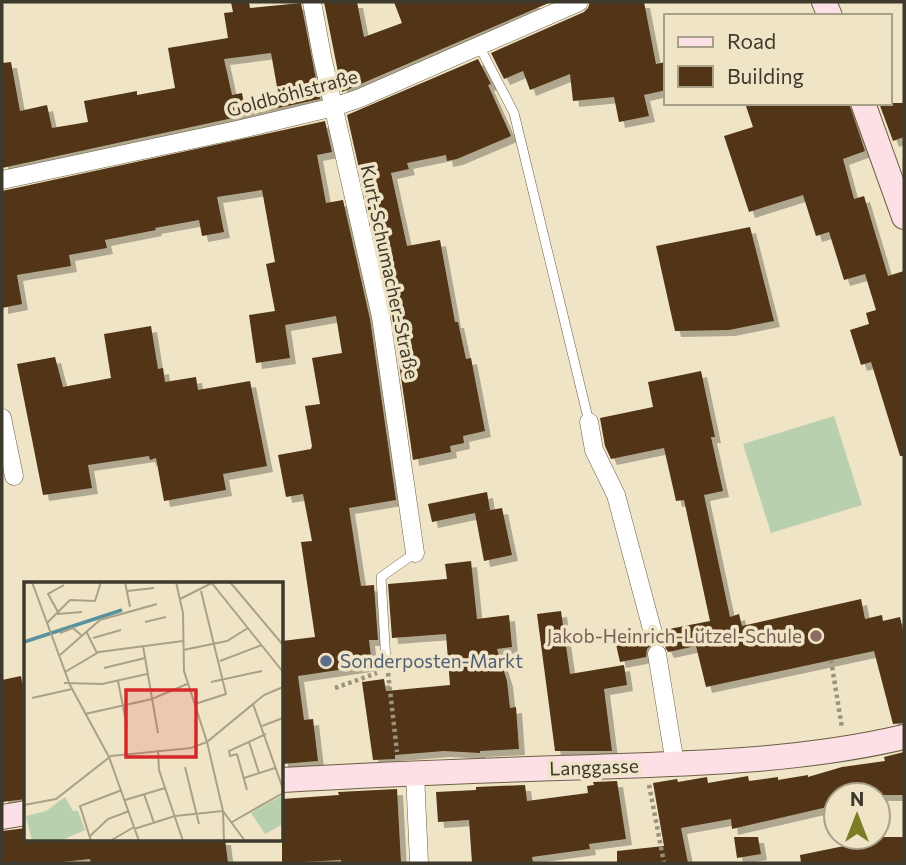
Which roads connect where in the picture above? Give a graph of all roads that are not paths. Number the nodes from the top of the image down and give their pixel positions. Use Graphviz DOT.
graph roads {
  1 [pos="312,2"];
  2 [pos="579,2"];
  3 [pos="478,44"];
  4 [pos="864,105"];
  5 [pos="334,107"];
  6 [pos="898,175"];
  7 [pos="2,180"];
  8 [pos="904,217"];
  9 [pos="2,418"];
  10 [pos="589,422"];
  11 [pos="14,476"];
  12 [pos="415,553"];
  13 [pos="653,633"];
  14 [pos="657,654"];
  15 [pos="386,662"];
  16 [pos="904,737"];
  17 [pos="674,764"];
  18 [pos="408,773"];
  19 [pos="284,780"];
  20 [pos="24,813"];
  21 [pos="2,817"];
  22 [pos="419,863"];
  1 -- 5 [label="street, Kurt-Schumacher-Straße"];
  2 -- 3 [label="street, Goldböhlstraße"];
  3 -- 5 [label="street, Goldböhlstraße"];
  3 -- 10 [label="lane"];
  4 -- 6 [label="main road"];
  5 -- 7 [label="street, Goldböhlstraße"];
  5 -- 12 [label="street, Kurt-Schumacher-Straße"];
  6 -- 8 [label="main road"];
  9 -- 11 [label="street"];
  10 -- 13 [label="street"];
  12 -- 15 [label="lane"];
  14 -- 17 [label="street"];
  16 -- 17 [label="main road, Langgasse"];
  17 -- 18 [label="main road, Langgasse"];
  18 -- 19 [label="main road, Langgasse"];
  18 -- 22 [label="street"];
  20 -- 21 [label="main road"];
}
